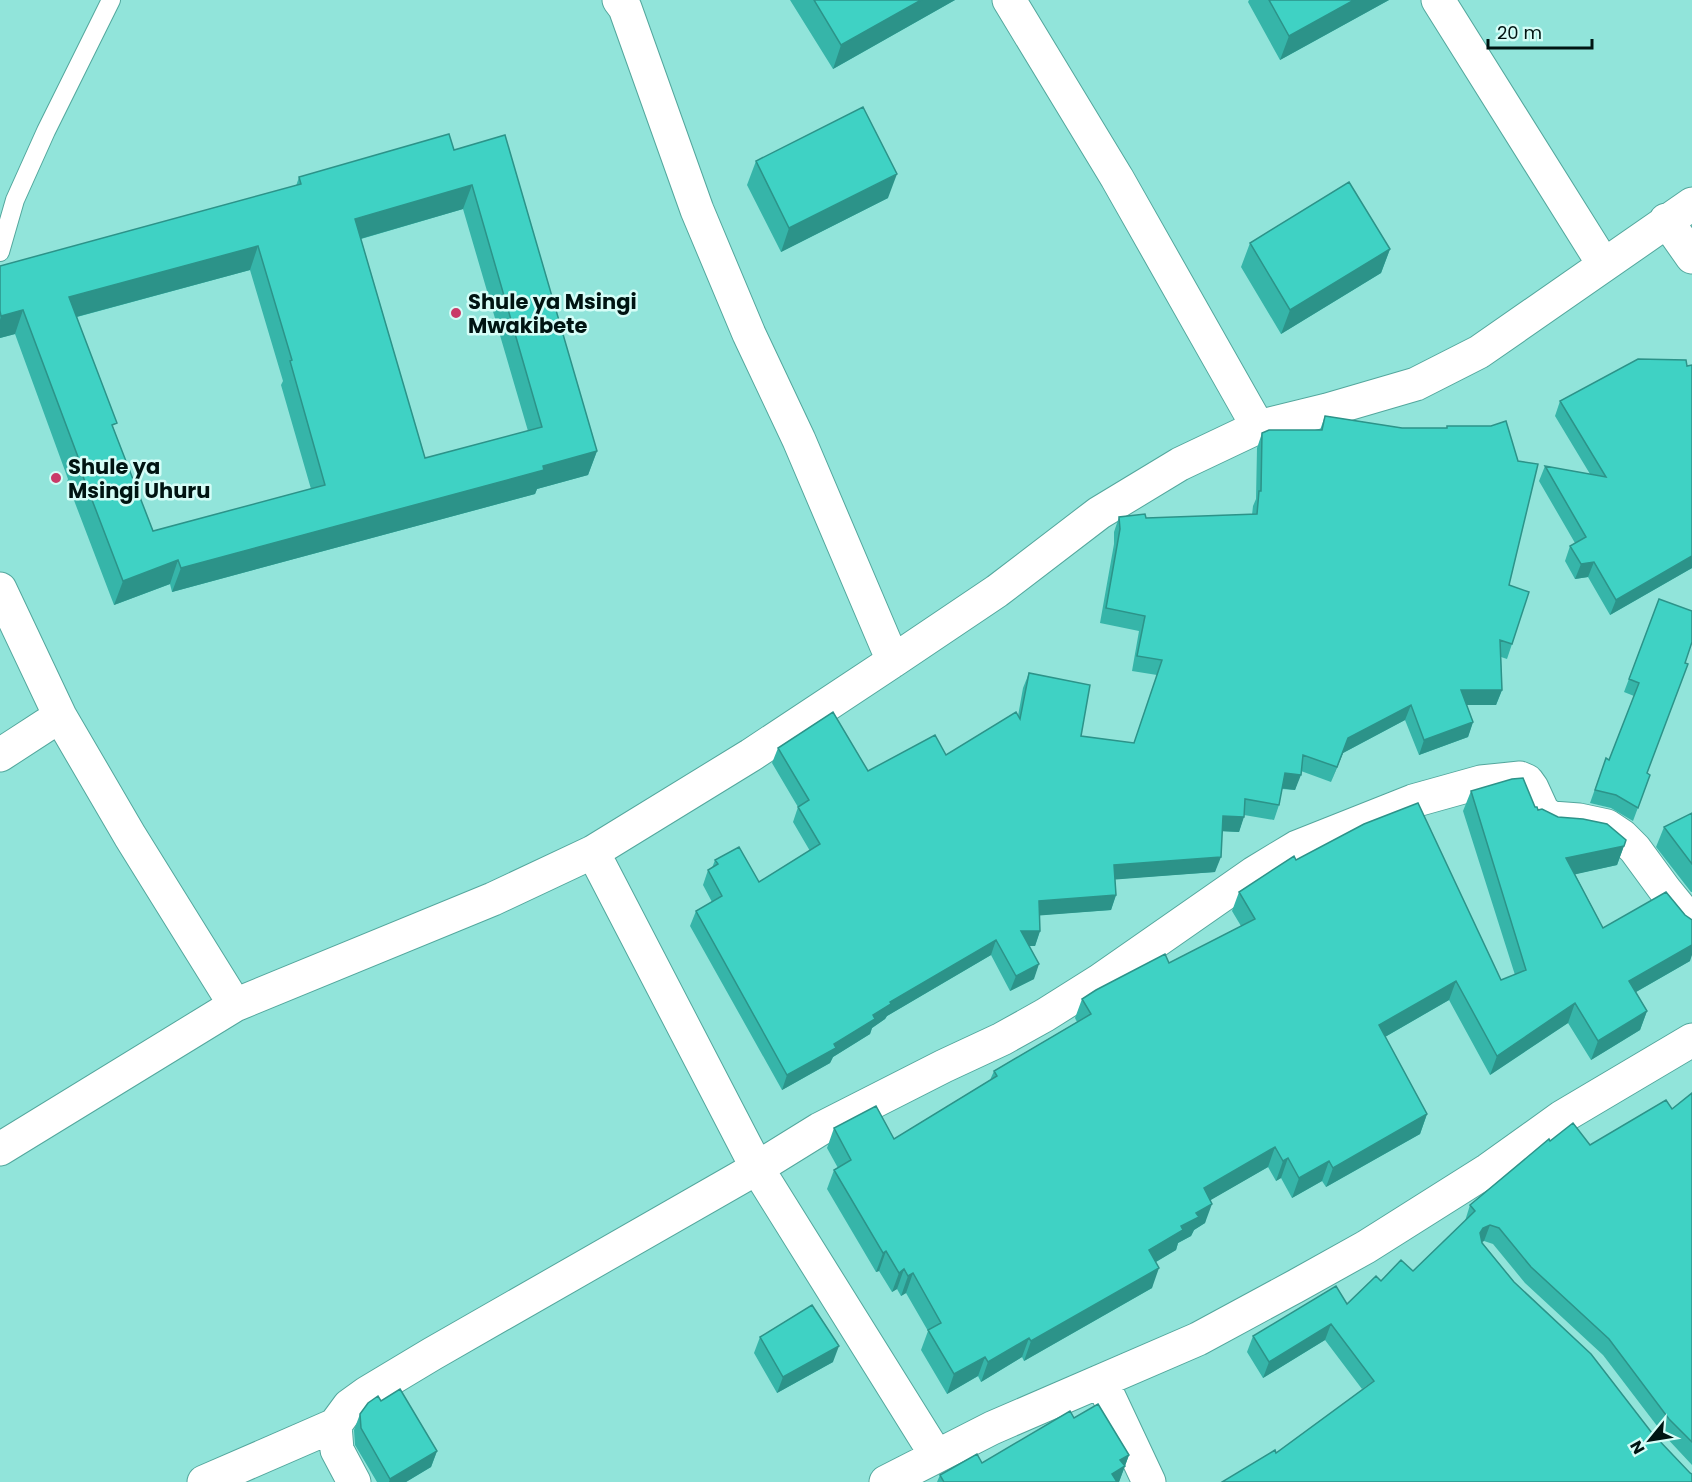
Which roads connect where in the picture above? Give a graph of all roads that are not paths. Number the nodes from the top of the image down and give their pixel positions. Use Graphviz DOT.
graph roads {
  1 [pos="111,0"];
  2 [pos="1009,0"];
  3 [pos="1438,0"];
  4 [pos="627,3"];
  5 [pos="1679,212"];
  6 [pos="0,252"];
  7 [pos="1692,257"];
  8 [pos="1604,264"];
  9 [pos="1258,427"];
  10 [pos="0,589"];
  11 [pos="893,661"];
  12 [pos="60,716"];
  13 [pos="0,755"];
  14 [pos="593,852"];
  15 [pos="1692,923"];
  16 [pos="235,1005"];
  17 [pos="1692,1040"];
  18 [pos="0,1149"];
  19 [pos="757,1168"];
  20 [pos="1102,1382"];
  21 [pos="335,1425"];
  22 [pos="936,1455"];
  23 [pos="204,1482"];
  24 [pos="354,1482"];
  25 [pos="886,1482"];
  26 [pos="1149,1482"];
  1 -- 6 [label="lane"];
  2 -- 9 [label="street"];
  3 -- 8 [label="street"];
  4 -- 11 [label="street"];
  5 -- 7 [label="street"];
  5 -- 8 [label="street"];
  8 -- 9 [label="street"];
  9 -- 11 [label="street"];
  10 -- 12 [label="street"];
  11 -- 14 [label="street"];
  12 -- 13 [label="street"];
  12 -- 16 [label="street"];
  14 -- 16 [label="street"];
  14 -- 19 [label="street"];
  15 -- 19 [label="street"];
  16 -- 18 [label="street"];
  17 -- 20 [label="street"];
  19 -- 21 [label="street"];
  19 -- 22 [label="street"];
  20 -- 22 [label="street"];
  20 -- 26 [label="street"];
  21 -- 23 [label="street"];
  21 -- 24 [label="street"];
  22 -- 25 [label="street"];
}
